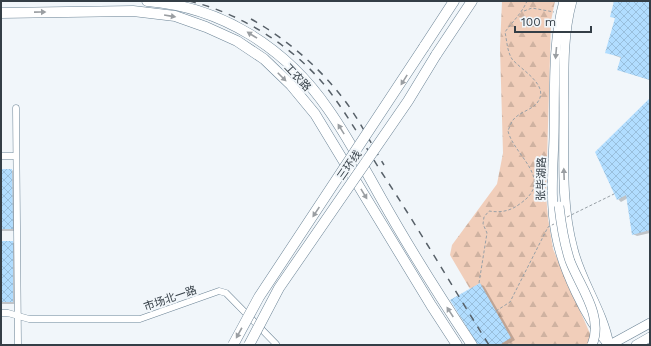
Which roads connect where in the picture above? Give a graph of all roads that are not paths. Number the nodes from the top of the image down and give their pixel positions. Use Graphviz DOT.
graph roads {
  1 [pos="147,1"];
  2 [pos="454,1"];
  3 [pos="472,1"];
  4 [pos="564,1"];
  5 [pos="572,1"];
  6 [pos="1,13"];
  7 [pos="16,108"];
  8 [pos="1,156"];
  9 [pos="15,156"];
  10 [pos="553,164"];
  11 [pos="1,313"];
  12 [pos="17,316"];
  13 [pos="650,323"];
  14 [pos="650,328"];
  15 [pos="650,337"];
  16 [pos="276,344"];
  17 [pos="18,345"];
  18 [pos="233,345"];
  19 [pos="249,345"];
  20 [pos="457,345"];
  21 [pos="472,345"];
  22 [pos="592,345"];
  23 [pos="609,345"];
  24 [pos="620,345"];
  25 [pos="636,345"];
  21 -- 1 [label="highway, 工农路, one-way"];
  2 -- 18 [label="highway, 三环线, one-way, bridge"];
  3 -- 19 [label="highway, 三环线, bridge"];
  4 -- 10 [label="main road, 张毕湖路, one-way"];
  23 -- 5 [label="main road, 张毕湖路, one-way"];
  6 -- 20 [label="highway, 工农路, one-way"];
  7 -- 9 [label="street"];
  8 -- 9 [label="street"];
  9 -- 12 [label="street"];
  10 -- 22 [label="main road, bridge"];
  10 -- 23 [label="main road, 张毕湖路"];
  11 -- 12 [label="street, 市场北一路"];
  12 -- 16 [label="street, 市场北一路"];
  12 -- 17 [label="street"];
  13 -- 23 [label="main road"];
  14 -- 24 [label="main road"];
  15 -- 25 [label="main road"];
}
